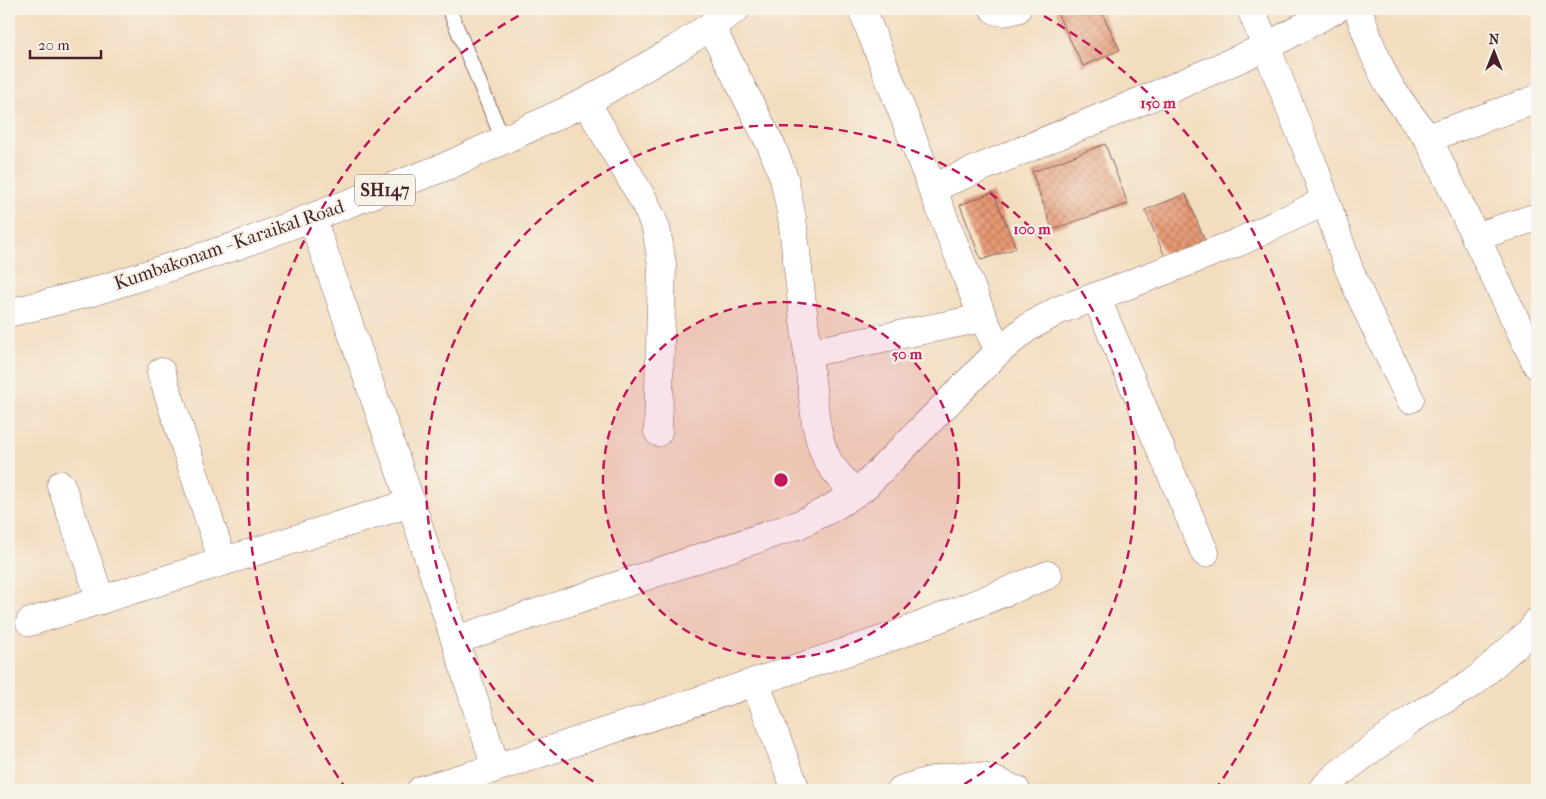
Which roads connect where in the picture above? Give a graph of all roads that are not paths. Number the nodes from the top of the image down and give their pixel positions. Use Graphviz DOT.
graph roads {
  1 [pos="449,9"];
  2 [pos="736,9"];
  3 [pos="862,9"];
  4 [pos="994,9"];
  5 [pos="1017,9"];
  6 [pos="1251,9"];
  7 [pos="1336,9"];
  8 [pos="1358,9"];
  9 [pos="711,26"];
  10 [pos="1266,46"];
  11 [pos="1537,99"];
  12 [pos="586,102"];
  13 [pos="1428,138"];
  14 [pos="503,140"];
  15 [pos="932,188"];
  16 [pos="1326,200"];
  17 [pos="1537,217"];
  18 [pos="312,218"];
  19 [pos="1475,237"];
  20 [pos="1096,297"];
  21 [pos="9,313"];
  22 [pos="983,318"];
  23 [pos="999,351"];
  24 [pos="808,353"];
  25 [pos="1537,365"];
  26 [pos="161,372"];
  27 [pos="1410,399"];
  28 [pos="658,432"];
  29 [pos="61,485"];
  30 [pos="855,493"];
  31 [pos="411,503"];
  32 [pos="1205,553"];
  33 [pos="223,562"];
  34 [pos="1048,575"];
  35 [pos="101,600"];
  36 [pos="30,622"];
  37 [pos="1537,622"];
  38 [pos="456,640"];
  39 [pos="755,682"];
  40 [pos="496,768"];
  41 [pos="421,790"];
  42 [pos="796,790"];
  43 [pos="901,790"];
  44 [pos="1016,790"];
  45 [pos="1322,790"];
  1 -- 14 [label="lane"];
  2 -- 9 [label="street, Kumbakonam - Karaikal Road / SH147"];
  3 -- 15 [label="street"];
  4 -- 5 [label="street"];
  6 -- 10 [label="street"];
  7 -- 10 [label="street"];
  8 -- 13 [label="street"];
  9 -- 12 [label="street, Kumbakonam - Karaikal Road / SH147"];
  9 -- 24 [label="street"];
  10 -- 15 [label="street"];
  10 -- 16 [label="street"];
  11 -- 13 [label="street"];
  12 -- 14 [label="street, Kumbakonam - Karaikal Road / SH147"];
  12 -- 28 [label="street"];
  13 -- 19 [label="street"];
  14 -- 18 [label="street, Kumbakonam - Karaikal Road / SH147"];
  15 -- 22 [label="street"];
  16 -- 20 [label="street"];
  16 -- 27 [label="street"];
  17 -- 19 [label="street"];
  18 -- 21 [label="street, Kumbakonam - Karaikal Road / SH147"];
  18 -- 31 [label="street"];
  19 -- 25 [label="street"];
  20 -- 23 [label="street"];
  20 -- 32 [label="street"];
  22 -- 23 [label="street"];
  22 -- 24 [label="street"];
  23 -- 30 [label="street"];
  24 -- 30 [label="street"];
  26 -- 33 [label="street"];
  29 -- 35 [label="street"];
  30 -- 38 [label="street"];
  31 -- 33 [label="street"];
  31 -- 38 [label="street"];
  33 -- 35 [label="street"];
  34 -- 39 [label="street"];
  35 -- 36 [label="street"];
  37 -- 45 [label="street"];
  38 -- 40 [label="street"];
  39 -- 40 [label="street"];
  39 -- 42 [label="street"];
  40 -- 41 [label="street"];
  43 -- 44 [label="street"];
}
